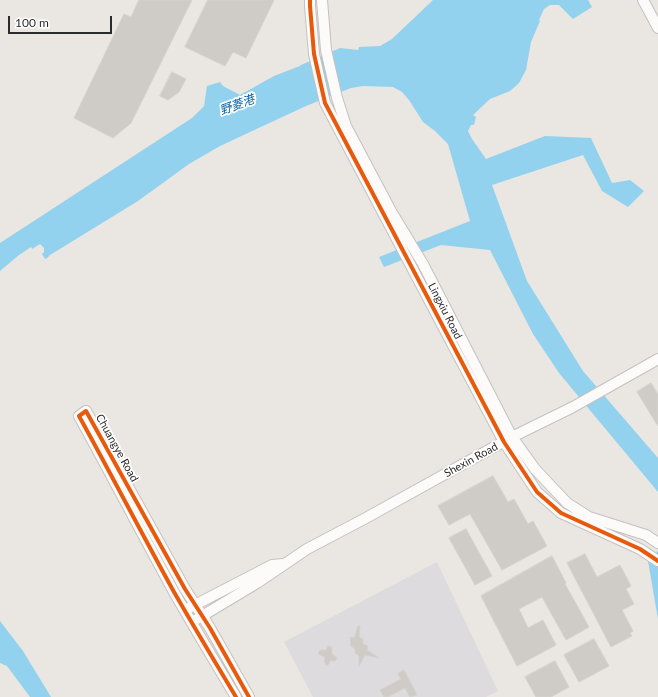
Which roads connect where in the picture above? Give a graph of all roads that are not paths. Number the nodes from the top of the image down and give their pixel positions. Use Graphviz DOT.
graph roads {
  1 [pos="310,0"];
  2 [pos="322,0"];
  3 [pos="643,0"];
  4 [pos="658,28"];
  5 [pos="658,359"];
  6 [pos="508,439"];
  7 [pos="658,543"];
  8 [pos="658,561"];
  9 [pos="285,564"];
  10 [pos="195,605"];
  11 [pos="185,610"];
  12 [pos="202,616"];
  13 [pos="191,622"];
  14 [pos="236,697"];
  15 [pos="249,697"];
  1 -- 6 [label="street, Lingxiu Road"];
  2 -- 6 [label="street, Lingxiu Road"];
  3 -- 4 [label="street"];
  5 -- 6 [label="street, Shexin Road"];
  6 -- 7 [label="street, Lingxiu Road"];
  6 -- 8 [label="street, Lingxiu Road"];
  6 -- 9 [label="street, Shexin Road"];
  9 -- 10 [label="street, Shexin Road"];
  9 -- 12 [label="street, Shexin Road"];
  10 -- 11 [label="street, Shexin Road"];
  10 -- 11 [label="street, Chuangye Road"];
  10 -- 12 [label="street, Chuangye Road"];
  11 -- 13 [label="street, Chuangye Road"];
  12 -- 13 [label="street, Shexin Road"];
  12 -- 15 [label="street, Chuangye Road"];
  13 -- 14 [label="street, Chuangye Road"];
}
